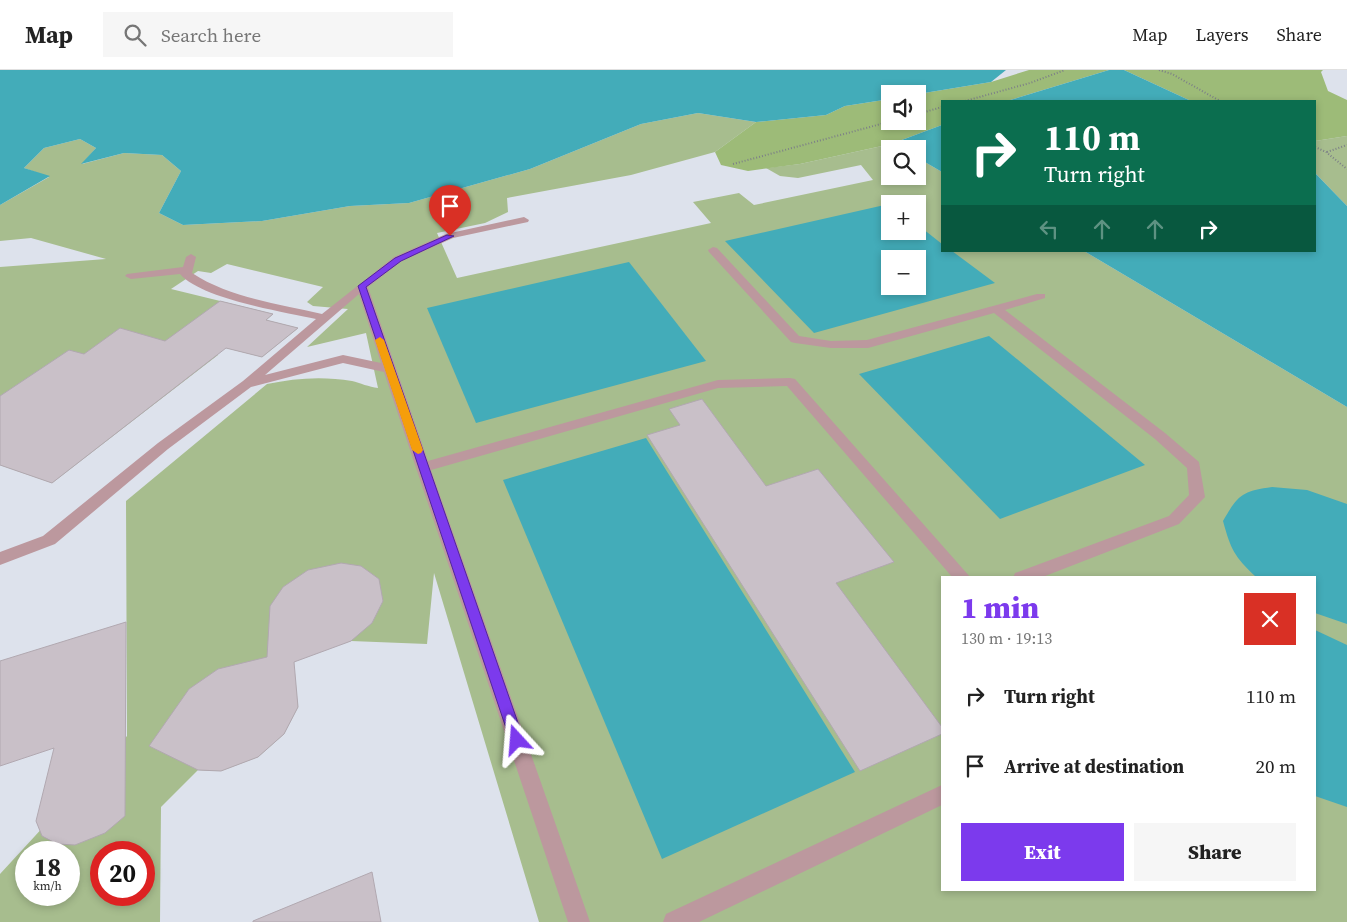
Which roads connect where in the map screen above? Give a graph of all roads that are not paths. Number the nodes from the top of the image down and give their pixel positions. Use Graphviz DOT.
graph roads {
  1 [pos="524,220"];
  2 [pos="713,250"];
  3 [pos="191,257"];
  4 [pos="187,270"];
  5 [pos="131,276"];
  6 [pos="362,286"];
  7 [pos="1041,296"];
  8 [pos="996,308"];
  9 [pos="325,318"];
  10 [pos="389,370"];
  11 [pos="246,384"];
  12 [pos="424,467"];
  13 [pos="0,559"];
  14 [pos="961,576"];
  15 [pos="1026,576"];
  16 [pos="941,795"];
  17 [pos="579,922"];
  18 [pos="674,922"];
  1 -- 6 [label="lane"];
  2 -- 8 [label="lane"];
  3 -- 4 [label="lane"];
  4 -- 5 [label="lane"];
  4 -- 9 [label="lane"];
  6 -- 9 [label="lane"];
  6 -- 10 [label="lane"];
  7 -- 8 [label="lane"];
  8 -- 15 [label="lane"];
  9 -- 11 [label="lane"];
  10 -- 11 [label="lane"];
  10 -- 12 [label="lane"];
  11 -- 13 [label="lane"];
  12 -- 14 [label="lane"];
  12 -- 17 [label="lane"];
  16 -- 18 [label="lane"];
}
